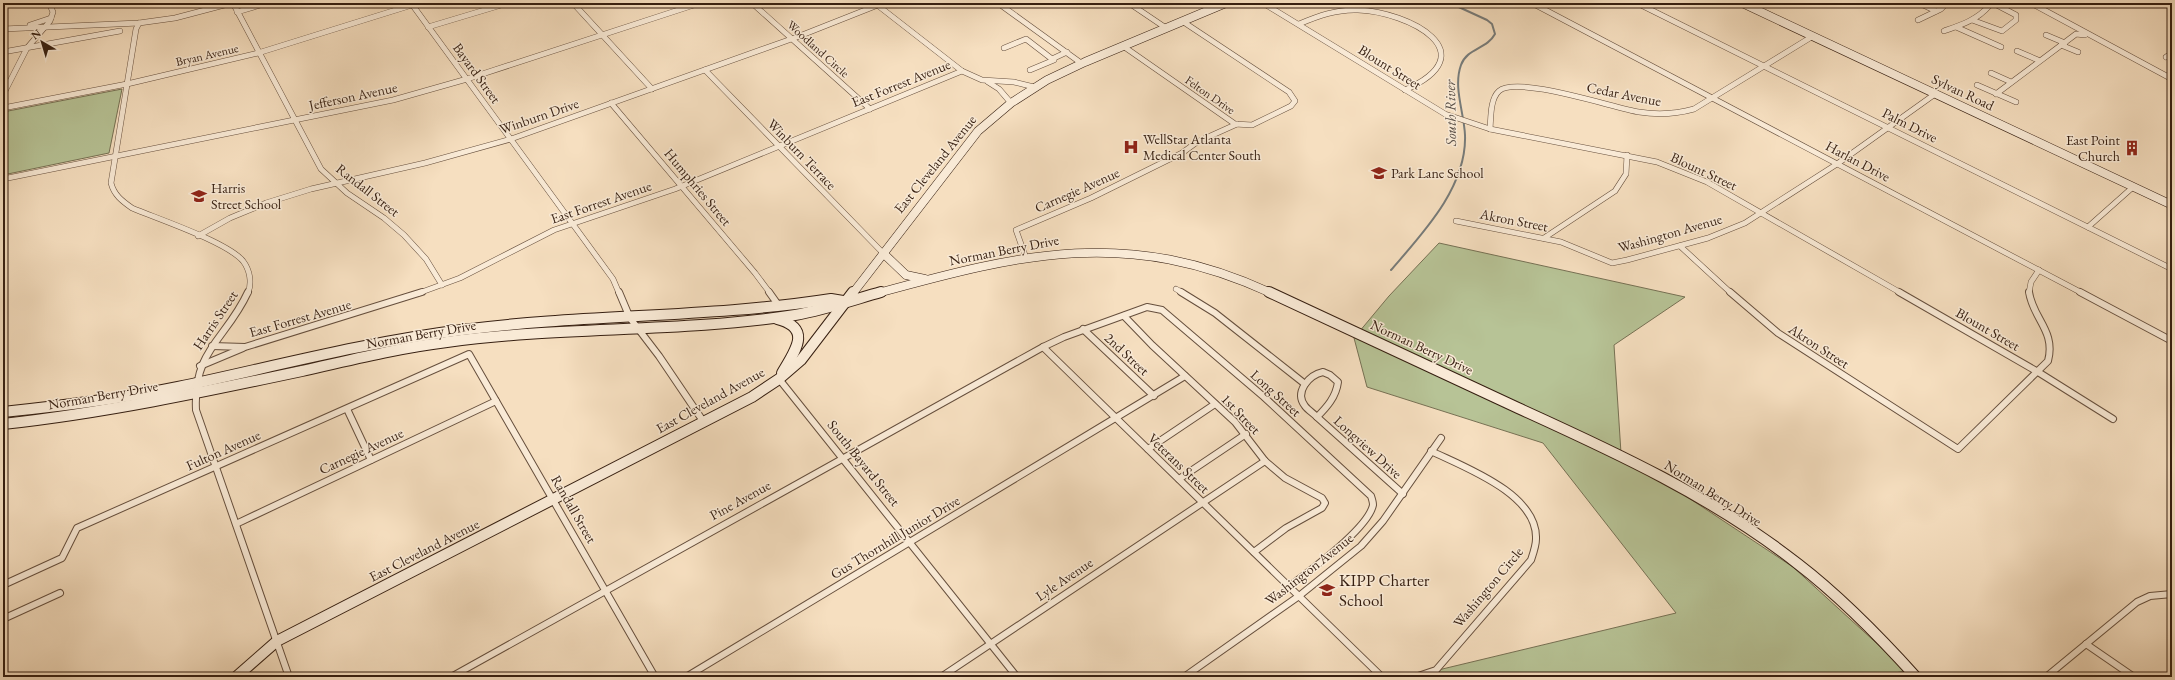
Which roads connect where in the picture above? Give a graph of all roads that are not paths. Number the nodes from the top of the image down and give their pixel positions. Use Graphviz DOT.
graph roads {
  1 [pos="49,3"];
  2 [pos="232,3"];
  3 [pos="267,3"];
  4 [pos="508,3"];
  5 [pos="573,3"];
  6 [pos="700,3"];
  7 [pos="752,3"];
  8 [pos="998,3"];
  9 [pos="1129,3"];
  10 [pos="1226,3"];
  11 [pos="1263,3"];
  12 [pos="1532,3"];
  13 [pos="1638,3"];
  14 [pos="1742,3"];
  15 [pos="1919,3"];
  16 [pos="1947,3"];
  17 [pos="1988,3"];
  18 [pos="1993,3"];
  19 [pos="2031,3"];
  20 [pos="411,4"];
  21 [pos="878,4"];
  22 [pos="1936,11"];
  23 [pos="237,12"];
  24 [pos="51,18"];
  25 [pos="1918,20"];
  26 [pos="1972,20"];
  27 [pos="1182,21"];
  28 [pos="139,23"];
  29 [pos="1299,24"];
  30 [pos="45,26"];
  31 [pos="428,27"];
  32 [pos="1956,27"];
  33 [pos="19,28"];
  34 [pos="1166,28"];
  35 [pos="6,29"];
  36 [pos="120,31"];
  37 [pos="1944,31"];
  38 [pos="2086,34"];
  39 [pos="602,35"];
  40 [pos="2046,35"];
  41 [pos="1813,36"];
  42 [pos="792,39"];
  43 [pos="2063,44"];
  44 [pos="1123,46"];
  45 [pos="2001,47"];
  46 [pos="27,48"];
  47 [pos="1004,48"];
  48 [pos="2017,51"];
  49 [pos="3,52"];
  50 [pos="1067,52"];
  51 [pos="2078,52"];
  52 [pos="2172,52"];
  53 [pos="258,53"];
  54 [pos="2166,57"];
  55 [pos="1052,59"];
  56 [pos="2038,60"];
  57 [pos="1081,63"];
  58 [pos="1765,66"];
  59 [pos="705,70"];
  60 [pos="1030,70"];
  61 [pos="962,71"];
  62 [pos="1991,73"];
  63 [pos="467,79"];
  64 [pos="2172,79"];
  65 [pos="982,80"];
  66 [pos="2011,82"];
  67 [pos="127,84"];
  68 [pos="1977,85"];
  69 [pos="1034,87"];
  70 [pos="652,89"];
  71 [pos="1405,90"];
  72 [pos="1935,94"];
  73 [pos="1996,94"];
  74 [pos="3,95"];
  75 [pos="1712,98"];
  76 [pos="2016,102"];
  77 [pos="1011,103"];
  78 [pos="611,104"];
  79 [pos="3,108"];
  80 [pos="870,109"];
  81 [pos="296,120"];
  82 [pos="1237,124"];
  83 [pos="1888,128"];
  84 [pos="1490,129"];
  85 [pos="511,139"];
  86 [pos="778,146"];
  87 [pos="1627,155"];
  88 [pos="115,157"];
  89 [pos="1836,164"];
  90 [pos="3,179"];
  91 [pos="336,184"];
  92 [pos="682,186"];
  93 [pos="2133,187"];
  94 [pos="2172,205"];
  95 [pos="1762,213"];
  96 [pos="1456,221"];
  97 [pos="573,223"];
  98 [pos="2088,227"];
  99 [pos="198,236"];
  100 [pos="1544,238"];
  101 [pos="1680,246"];
  102 [pos="883,253"];
  103 [pos="1026,258"];
  104 [pos="1612,263"];
  105 [pos="2172,269"];
  106 [pos="2039,270"];
  107 [pos="930,280"];
  108 [pos="442,285"];
  109 [pos="1176,289"];
  110 [pos="846,301"];
  111 [pos="779,306"];
  112 [pos="1124,316"];
  113 [pos="630,318"];
  114 [pos="765,318"];
  115 [pos="638,328"];
  116 [pos="1083,330"];
  117 [pos="2172,341"];
  118 [pos="212,346"];
  119 [pos="245,346"];
  120 [pos="1043,347"];
  121 [pos="469,354"];
  122 [pos="200,366"];
  123 [pos="2038,372"];
  124 [pos="1185,376"];
  125 [pos="779,379"];
  126 [pos="198,382"];
  127 [pos="1306,384"];
  128 [pos="195,393"];
  129 [pos="1154,396"];
  130 [pos="496,401"];
  131 [pos="1215,404"];
  132 [pos="347,409"];
  133 [pos="3,412"];
  134 [pos="1317,417"];
  135 [pos="1117,419"];
  136 [pos="2113,419"];
  137 [pos="704,421"];
  138 [pos="3,424"];
  139 [pos="1246,434"];
  140 [pos="1441,438"];
  141 [pos="1148,449"];
  142 [pos="1431,451"];
  143 [pos="843,458"];
  144 [pos="371,460"];
  145 [pos="1265,461"];
  146 [pos="216,467"];
  147 [pos="1178,479"];
  148 [pos="1402,494"];
  149 [pos="554,500"];
  150 [pos="1202,502"];
  151 [pos="236,524"];
  152 [pos="911,543"];
  153 [pos="1254,552"];
  154 [pos="3,584"];
  155 [pos="1289,587"];
  156 [pos="605,591"];
  157 [pos="60,593"];
  158 [pos="2172,594"];
  159 [pos="1299,596"];
  160 [pos="3,619"];
  161 [pos="277,641"];
  162 [pos="990,643"];
  163 [pos="2086,644"];
  164 [pos="236,677"];
  165 [pos="289,677"];
  166 [pos="451,677"];
  167 [pos="655,677"];
  168 [pos="686,677"];
  169 [pos="941,677"];
  170 [pos="1017,677"];
  171 [pos="1184,677"];
  172 [pos="1382,677"];
  173 [pos="1415,677"];
  174 [pos="1916,677"];
  175 [pos="2046,677"];
  176 [pos="2134,677"];
  1 -- 24 [label="street"];
  2 -- 23 [label="street, Randall Street"];
  2 -- 28 [label="street"];
  3 -- 23 [label="street"];
  4 -- 31 [label="street"];
  5 -- 39 [label="street"];
  6 -- 39 [label="street, Jefferson Avenue"];
  7 -- 42 [label="street, Woodland Circle"];
  8 -- 50 [label="street"];
  9 -- 34 [label="street"];
  10 -- 27 [label="main road, East Cleveland Avenue"];
  11 -- 29 [label="street, Blount Street"];
  12 -- 75 [label="street, Harlan Drive"];
  13 -- 58 [label="street, Palm Drive"];
  14 -- 41 [label="main road, Sylvan Road"];
  15 -- 22 [label="street"];
  16 -- 22 [label="street"];
  17 -- 26 [label="street"];
  18 -- 26 [label="street"];
  19 -- 38 [label="street"];
  20 -- 31 [label="street, Bayard Street"];
  20 -- 53 [label="street, Bryan Avenue"];
  21 -- 42 [label="street, Winburn Drive"];
  21 -- 61 [label="street"];
  22 -- 25 [label="street"];
  23 -- 53 [label="street, Randall Street"];
  24 -- 30 [label="street"];
  24 -- 33 [label="street"];
  26 -- 32 [label="street"];
  27 -- 34 [label="main road, East Cleveland Avenue"];
  27 -- 82 [label="street, Felton Drive"];
  28 -- 30 [label="street"];
  28 -- 67 [label="street, Harris Street"];
  29 -- 71 [label="street, Blount Street"];
  29 -- 71 [label="street"];
  30 -- 33 [label="street"];
  30 -- 46 [label="street"];
  31 -- 63 [label="street, Bayard Street"];
  32 -- 37 [label="street"];
  32 -- 45 [label="street"];
  33 -- 35 [label="street"];
  34 -- 44 [label="main road, East Cleveland Avenue"];
  36 -- 46 [label="street"];
  38 -- 43 [label="street"];
  38 -- 64 [label="street"];
  39 -- 63 [label="street, Jefferson Avenue"];
  39 -- 70 [label="street"];
  40 -- 43 [label="street"];
  41 -- 58 [label="street, Cedar Avenue"];
  41 -- 72 [label="main road, Sylvan Road"];
  42 -- 59 [label="street, Winburn Drive"];
  42 -- 80 [label="street, Woodland Circle"];
  43 -- 51 [label="street"];
  43 -- 56 [label="street"];
  44 -- 57 [label="main road, East Cleveland Avenue"];
  44 -- 82 [label="street, Felton Drive"];
  46 -- 49 [label="street"];
  46 -- 74 [label="street"];
  47 -- 55 [label="street"];
  48 -- 56 [label="street"];
  50 -- 55 [label="street"];
  50 -- 57 [label="street"];
  52 -- 54 [label="street"];
  53 -- 67 [label="street, Bryan Avenue"];
  53 -- 81 [label="street, Randall Street"];
  55 -- 60 [label="street"];
  56 -- 66 [label="street"];
  57 -- 69 [label="main road, East Cleveland Avenue"];
  58 -- 75 [label="street, Cedar Avenue"];
  58 -- 83 [label="street, Palm Drive"];
  59 -- 70 [label="street, Winburn Drive"];
  59 -- 86 [label="street, Winburn Terrace"];
  61 -- 65 [label="street"];
  61 -- 80 [label="street, East Forrest Avenue"];
  62 -- 66 [label="street"];
  63 -- 81 [label="street, Jefferson Avenue"];
  63 -- 85 [label="street, Bayard Street"];
  65 -- 69 [label="street"];
  65 -- 77 [label="street"];
  66 -- 73 [label="street"];
  67 -- 79 [label="street, Bryan Avenue"];
  67 -- 88 [label="street, Harris Street"];
  68 -- 73 [label="street"];
  69 -- 77 [label="main road, East Cleveland Avenue"];
  70 -- 78 [label="street, Winburn Drive"];
  71 -- 84 [label="street, Blount Street"];
  72 -- 83 [label="street, Washington Avenue"];
  72 -- 93 [label="main road, Sylvan Road"];
  73 -- 76 [label="street"];
  75 -- 84 [label="street, Cedar Avenue"];
  75 -- 89 [label="street, Harlan Drive"];
  77 -- 102 [label="main road, East Cleveland Avenue"];
  78 -- 85 [label="street, Winburn Drive"];
  78 -- 92 [label="street, Humphries Street"];
  80 -- 86 [label="street, East Forrest Avenue"];
  81 -- 88 [label="street, Jefferson Avenue"];
  81 -- 91 [label="street, Randall Street"];
  82 -- 103 [label="street, Carnegie Avenue"];
  83 -- 89 [label="street, Washington Avenue"];
  83 -- 98 [label="street, Palm Drive"];
  84 -- 87 [label="street, Blount Street"];
  85 -- 91 [label="street, Winburn Drive"];
  85 -- 97 [label="street, Bayard Street"];
  86 -- 92 [label="street, East Forrest Avenue"];
  86 -- 102 [label="street, Winburn Terrace"];
  87 -- 95 [label="street, Blount Street"];
  87 -- 100 [label="street"];
  88 -- 90 [label="street, Jefferson Avenue"];
  88 -- 99 [label="street, Harris Street"];
  89 -- 95 [label="street, Washington Avenue"];
  89 -- 106 [label="street, Harlan Drive"];
  91 -- 99 [label="street, Winburn Drive"];
  91 -- 108 [label="street, Randall Street"];
  92 -- 97 [label="street, East Forrest Avenue"];
  92 -- 111 [label="street, Humphries Street"];
  93 -- 94 [label="main road, Sylvan Road"];
  93 -- 98 [label="street"];
  95 -- 101 [label="street, Washington Avenue"];
  95 -- 123 [label="street, Blount Street"];
  96 -- 100 [label="street, Akron Street"];
  97 -- 108 [label="street, East Forrest Avenue"];
  97 -- 113 [label="street, Bayard Street"];
  98 -- 105 [label="street, Palm Drive"];
  99 -- 118 [label="street, Harris Street"];
  100 -- 104 [label="street, Akron Street"];
  101 -- 104 [label="street, Washington Avenue"];
  101 -- 123 [label="street, Akron Street"];
  102 -- 107 [label="main road"];
  102 -- 110 [label="main road, East Cleveland Avenue"];
  103 -- 107 [label="main road, Norman Berry Drive"];
  103 -- 174 [label="main road, Norman Berry Drive"];
  106 -- 117 [label="street, Harlan Drive"];
  106 -- 123 [label="street"];
  107 -- 110 [label="main road, Norman Berry Drive"];
  108 -- 119 [label="street, East Forrest Avenue"];
  109 -- 127 [label="street"];
  110 -- 111 [label="main road, Norman Berry Drive"];
  110 -- 114 [label="main road, Norman Berry Drive"];
  110 -- 125 [label="main road, East Cleveland Avenue"];
  111 -- 113 [label="main road, Norman Berry Drive"];
  112 -- 116 [label="street, Long Street"];
  112 -- 124 [label="street, 1st Street"];
  112 -- 155 [label="street, Long Street"];
  113 -- 115 [label="street"];
  113 -- 126 [label="main road, Norman Berry Drive"];
  114 -- 115 [label="main road, Norman Berry Drive"];
  114 -- 125 [label="main road"];
  115 -- 128 [label="main road, Norman Berry Drive"];
  115 -- 137 [label="street"];
  116 -- 120 [label="street, Long Street"];
  116 -- 129 [label="street, 2nd Street"];
  118 -- 119 [label="street, East Forrest Avenue"];
  118 -- 122 [label="street, Harris Street"];
  119 -- 122 [label="street, East Forrest Avenue"];
  120 -- 135 [label="street, Veterans Street"];
  120 -- 143 [label="street, Pine Avenue"];
  121 -- 130 [label="street, Randall Street"];
  121 -- 132 [label="street, Fulton Avenue"];
  122 -- 126 [label="street, Harris Street"];
  123 -- 136 [label="street, Blount Street"];
  124 -- 129 [label="street, Gus Thornhill Junior Drive"];
  124 -- 131 [label="street, 1st Street"];
  125 -- 137 [label="main road, East Cleveland Avenue"];
  125 -- 143 [label="street, South Bayard Street"];
  126 -- 128 [label="street, Harris Street"];
  126 -- 133 [label="main road, Norman Berry Drive"];
  127 -- 134 [label="street, Longview Drive"];
  127 -- 134 [label="street, Longview Drive"];
  128 -- 138 [label="main road, Norman Berry Drive"];
  128 -- 146 [label="street, Harris Street"];
  129 -- 135 [label="street, Gus Thornhill Junior Drive"];
  130 -- 144 [label="street, Carnegie Avenue"];
  130 -- 149 [label="street, Randall Street"];
  131 -- 139 [label="street, 1st Street"];
  131 -- 141 [label="street"];
  132 -- 144 [label="street"];
  132 -- 146 [label="street, Fulton Avenue"];
  134 -- 148 [label="street, Longview Drive"];
  135 -- 141 [label="street, Veterans Street"];
  135 -- 152 [label="street, Gus Thornhill Junior Drive"];
  137 -- 149 [label="main road, East Cleveland Avenue"];
  139 -- 145 [label="street, 1st Street"];
  139 -- 147 [label="street"];
  140 -- 142 [label="street, Washington Avenue"];
  141 -- 147 [label="street, Veterans Street"];
  142 -- 148 [label="street, Washington Avenue"];
  142 -- 173 [label="street, Washington Circle"];
  143 -- 152 [label="street, South Bayard Street"];
  143 -- 156 [label="street, Pine Avenue"];
  144 -- 151 [label="street, Carnegie Avenue"];
  145 -- 150 [label="street, Lyle Avenue"];
  145 -- 153 [label="street, 1st Street"];
  146 -- 151 [label="street, Harris Street"];
  146 -- 154 [label="street, Fulton Avenue"];
  147 -- 150 [label="street, Veterans Street"];
  148 -- 159 [label="street, Washington Avenue"];
  149 -- 156 [label="street, Randall Street"];
  149 -- 161 [label="main road, East Cleveland Avenue"];
  150 -- 153 [label="street, Veterans Street"];
  150 -- 162 [label="street, Lyle Avenue"];
  151 -- 161 [label="street, Harris Street"];
  152 -- 162 [label="street, South Bayard Street"];
  152 -- 168 [label="street, Gus Thornhill Junior Drive"];
  153 -- 155 [label="street, Veterans Street"];
  155 -- 159 [label="street, Veterans Street"];
  156 -- 166 [label="street, Pine Avenue"];
  156 -- 167 [label="street, Randall Street"];
  157 -- 160 [label="street"];
  158 -- 163 [label="street"];
  159 -- 171 [label="street, Washington Avenue"];
  159 -- 172 [label="street"];
  161 -- 164 [label="main road, East Cleveland Avenue"];
  161 -- 165 [label="street, Harris Street"];
  162 -- 169 [label="street, Lyle Avenue"];
  162 -- 170 [label="street, South Bayard Street"];
  163 -- 175 [label="street"];
  163 -- 176 [label="street"];
}
